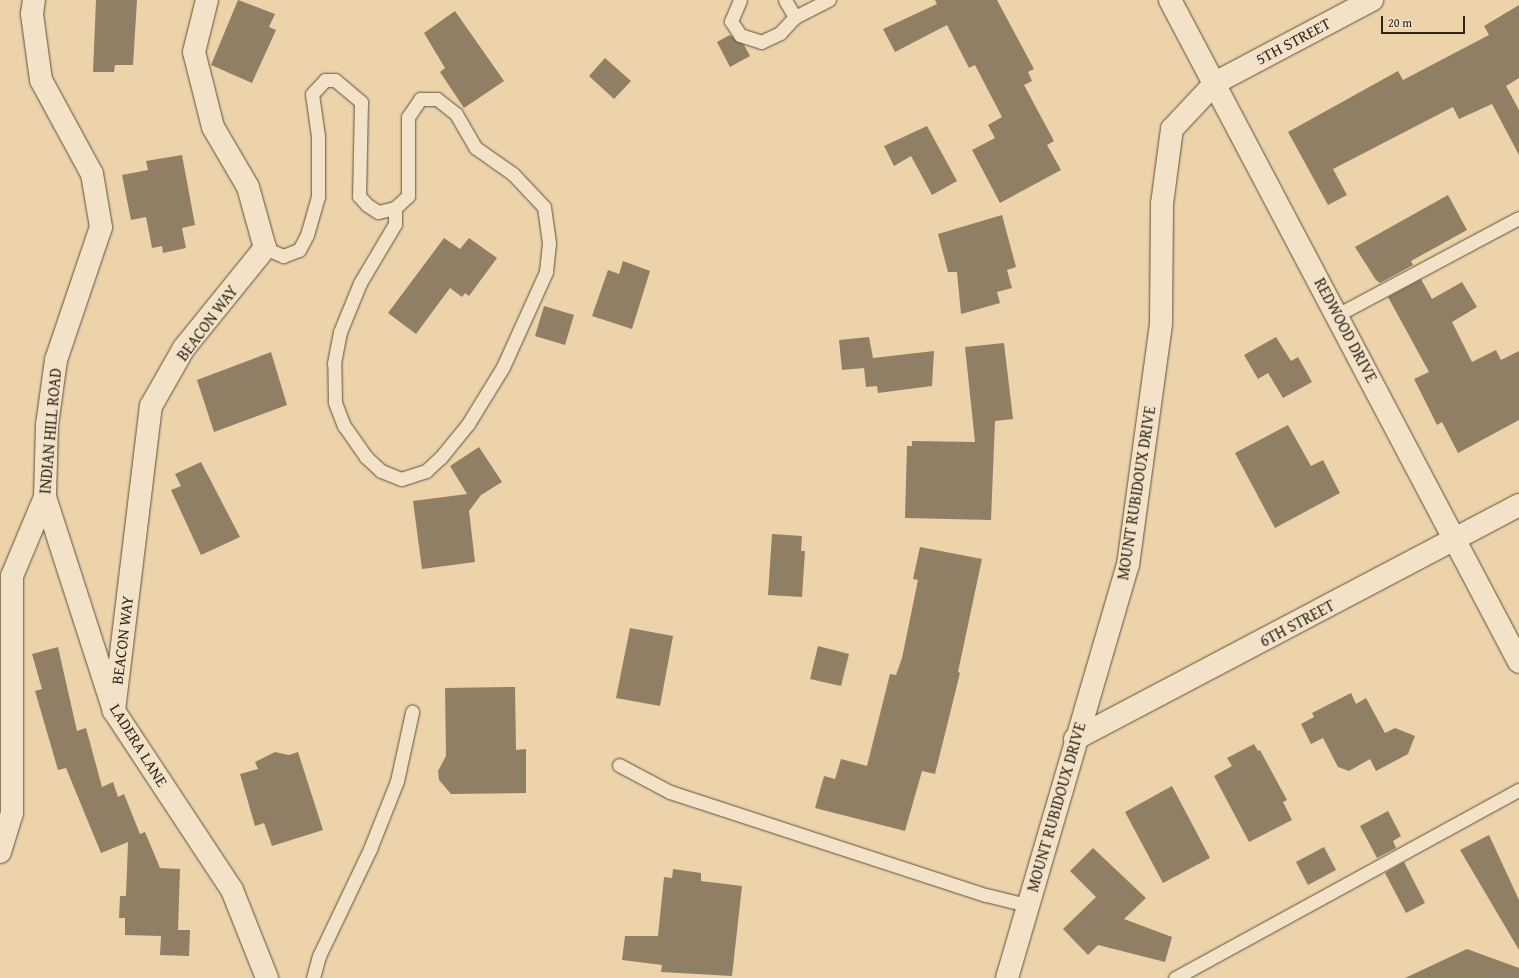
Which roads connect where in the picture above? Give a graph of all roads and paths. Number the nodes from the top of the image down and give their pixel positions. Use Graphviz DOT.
graph roads {
  1 [pos="34,0"];
  2 [pos="208,0"];
  3 [pos="740,0"];
  4 [pos="785,0"];
  5 [pos="829,0"];
  6 [pos="1170,0"];
  7 [pos="1372,0"];
  8 [pos="795,17"];
  9 [pos="1215,82"];
  10 [pos="395,208"];
  11 [pos="1519,218"];
  12 [pos="265,248"];
  13 [pos="1337,315"];
  14 [pos="45,497"];
  15 [pos="1519,505"];
  16 [pos="1457,539"];
  17 [pos="1519,662"];
  18 [pos="114,711"];
  19 [pos="412,712"];
  20 [pos="1075,739"];
  21 [pos="619,765"];
  22 [pos="1519,790"];
  23 [pos="0,852"];
  24 [pos="1027,905"];
  25 [pos="267,978"];
  26 [pos="314,978"];
  27 [pos="1007,978"];
  28 [pos="1175,978"];
  1 -- 14 [label="street, INDIAN HILL ROAD"];
  2 -- 12 [label="street"];
  3 -- 8 [label="lane"];
  4 -- 8 [label="lane"];
  5 -- 8 [label="lane"];
  6 -- 9 [label="street, REDWOOD DRIVE"];
  7 -- 9 [label="street, 5TH STREET"];
  9 -- 13 [label="street, REDWOOD DRIVE"];
  9 -- 20 [label="street, MOUNT RUBIDOUX DRIVE"];
  10 -- 10 [label="lane"];
  10 -- 12 [label="lane"];
  11 -- 13 [label="lane"];
  12 -- 18 [label="street, BEACON WAY"];
  13 -- 16 [label="street, REDWOOD DRIVE"];
  14 -- 18 [label="street, LADERA LANE"];
  14 -- 23 [label="street, INDIAN HILL ROAD"];
  15 -- 16 [label="street, 6TH STREET"];
  16 -- 17 [label="street, REDWOOD DRIVE"];
  16 -- 20 [label="street, 6TH STREET"];
  18 -- 25 [label="street, LADERA LANE"];
  19 -- 26 [label="lane"];
  20 -- 24 [label="street, MOUNT RUBIDOUX DRIVE"];
  21 -- 24 [label="lane"];
  22 -- 28 [label="lane"];
  24 -- 27 [label="street, MOUNT RUBIDOUX DRIVE"];
}
